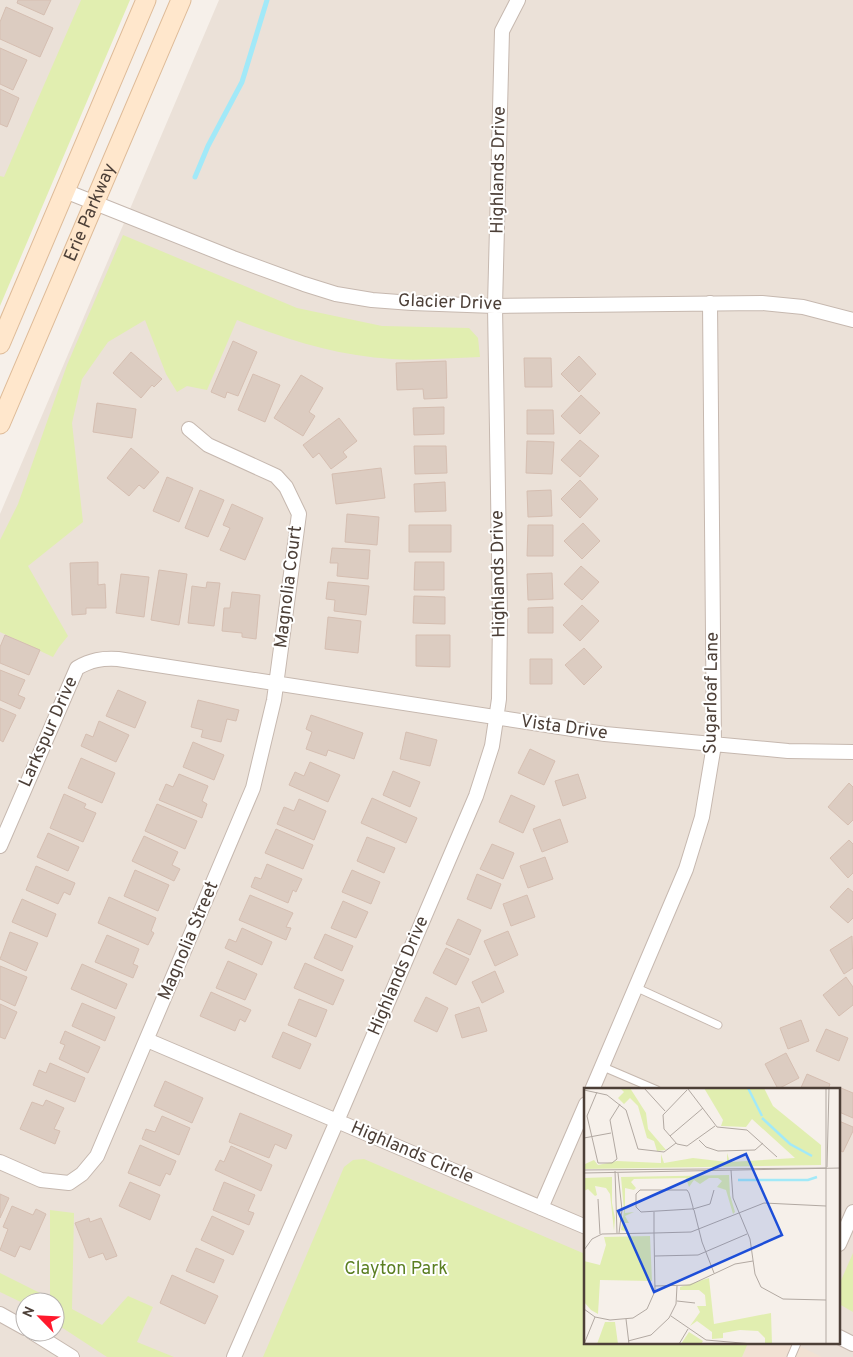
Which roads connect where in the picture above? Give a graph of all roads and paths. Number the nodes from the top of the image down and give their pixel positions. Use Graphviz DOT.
graph roads {
  1 [pos="146,0"];
  2 [pos="181,0"];
  3 [pos="518,0"];
  4 [pos="65,191"];
  5 [pos="94,203"];
  6 [pos="710,303"];
  7 [pos="495,306"];
  8 [pos="853,320"];
  9 [pos="0,344"];
  10 [pos="0,424"];
  11 [pos="189,429"];
  12 [pos="277,684"];
  13 [pos="497,718"];
  14 [pos="714,745"];
  15 [pos="853,752"];
  16 [pos="0,846"];
  17 [pos="635,987"];
  18 [pos="718,1025"];
  19 [pos="147,1040"];
  20 [pos="602,1066"];
  21 [pos="593,1088"];
  22 [pos="652,1088"];
  23 [pos="584,1109"];
  24 [pos="337,1121"];
  25 [pos="0,1162"];
  26 [pos="541,1208"];
  27 [pos="853,1212"];
  28 [pos="584,1226"];
  29 [pos="840,1242"];
  30 [pos="0,1314"];
  31 [pos="15,1322"];
  32 [pos="840,1338"];
  33 [pos="48,1342"];
  34 [pos="797,1344"];
  35 [pos="853,1344"];
  36 [pos="72,1357"];
  37 [pos="234,1357"];
  38 [pos="791,1357"];
  1 -- 4 [label="main road, Erie Parkway"];
  2 -- 5 [label="main road, Erie Parkway"];
  3 -- 7 [label="street, Highlands Drive"];
  4 -- 5 [label="street, Glacier Drive"];
  4 -- 9 [label="main road, Erie Parkway"];
  5 -- 7 [label="street, Glacier Drive"];
  5 -- 10 [label="main road, Erie Parkway"];
  6 -- 7 [label="street, Glacier Drive"];
  6 -- 8 [label="street, Glacier Drive"];
  6 -- 14 [label="street, Sugarloaf Lane"];
  7 -- 13 [label="street, Highlands Drive"];
  11 -- 12 [label="street, Magnolia Court"];
  12 -- 13 [label="street, Vista Drive"];
  12 -- 16 [label="street, Larkspur Drive"];
  12 -- 19 [label="street, Magnolia Street"];
  13 -- 14 [label="street, Vista Drive"];
  13 -- 24 [label="street, Highlands Drive"];
  14 -- 15 [label="street, Vista Drive"];
  14 -- 17 [label="street, Sugarloaf Lane"];
  17 -- 18 [label="lane"];
  17 -- 20 [label="street, Sugarloaf Lane"];
  19 -- 24 [label="street"];
  19 -- 25 [label="street, Magnolia Street"];
  20 -- 21 [label="street, Sugarloaf Lane"];
  20 -- 22 [label="lane"];
  23 -- 26 [label="street"];
  24 -- 26 [label="street, Highlands Circle"];
  24 -- 37 [label="street, Highlands Circle"];
  26 -- 28 [label="street, Highlands Circle"];
  27 -- 29 [label="street"];
  30 -- 31 [label="street"];
  32 -- 35 [label="street"];
  33 -- 36 [label="street"];
  34 -- 38 [label="lane"];
}
